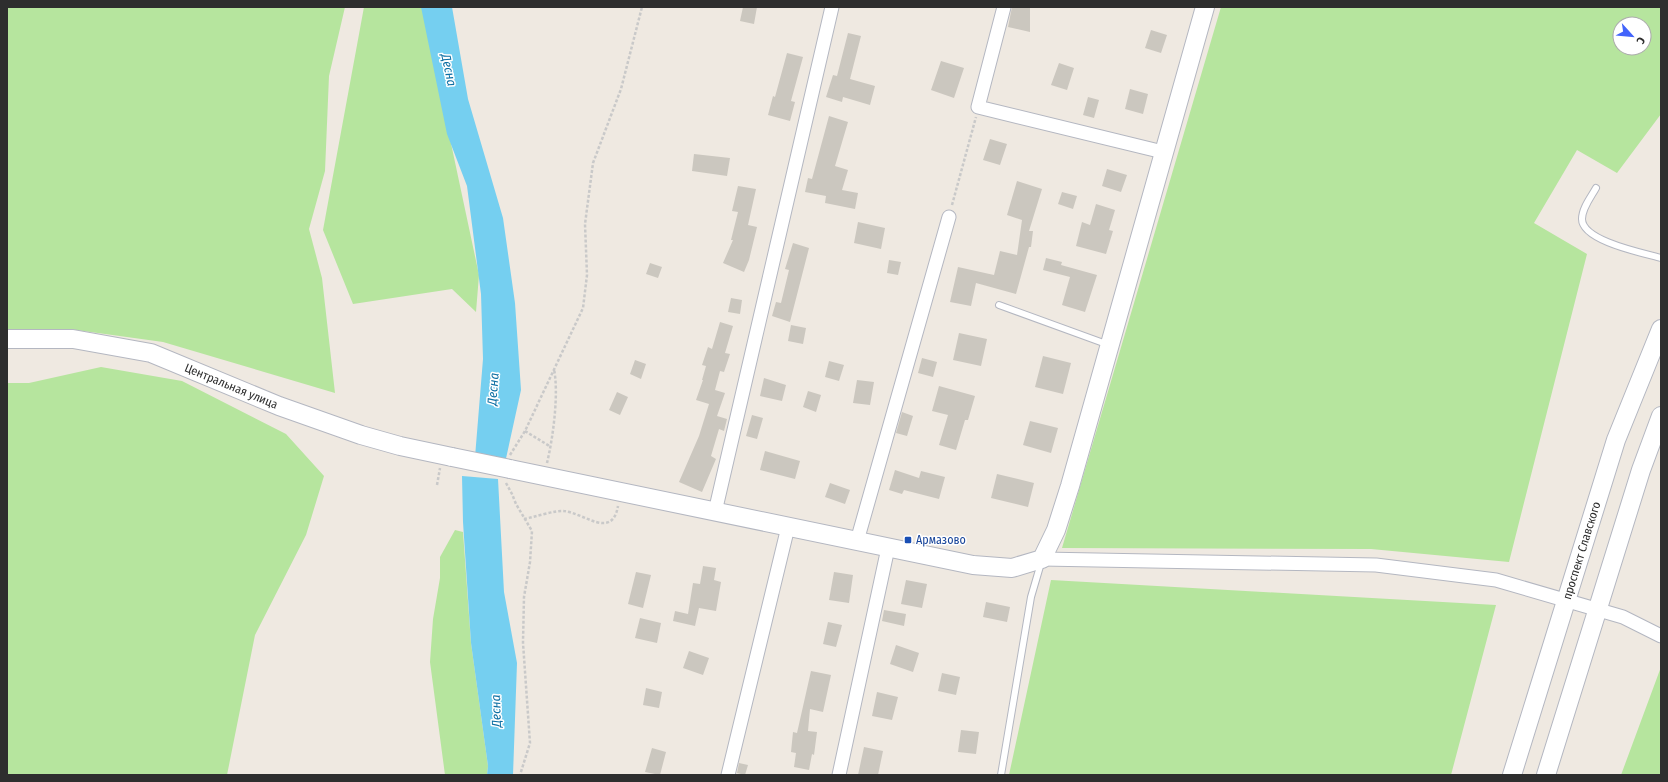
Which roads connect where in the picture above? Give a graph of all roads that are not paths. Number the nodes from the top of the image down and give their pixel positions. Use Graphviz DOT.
graph roads {
  1 [pos="832,7"];
  2 [pos="1004,7"];
  3 [pos="1206,7"];
  4 [pos="1163,152"];
  5 [pos="1596,188"];
  6 [pos="949,217"];
  7 [pos="1661,258"];
  8 [pos="999,305"];
  9 [pos="1661,328"];
  10 [pos="7,340"];
  11 [pos="1110,346"];
  12 [pos="1661,416"];
  13 [pos="716,512"];
  14 [pos="788,527"];
  15 [pos="857,541"];
  16 [pos="888,548"];
  17 [pos="1042,559"];
  18 [pos="1566,600"];
  19 [pos="1598,609"];
  20 [pos="1661,636"];
  21 [pos="728,775"];
  22 [pos="839,775"];
  23 [pos="1001,775"];
  24 [pos="1512,775"];
  25 [pos="1546,775"];
  1 -- 13 [label="street"];
  2 -- 4 [label="street"];
  3 -- 4 [label="street"];
  4 -- 11 [label="street"];
  5 -- 7 [label="lane"];
  6 -- 15 [label="street"];
  8 -- 11 [label="lane"];
  9 -- 18 [label="street, проспект Славского"];
  10 -- 13 [label="street, Центральная улица, bridge"];
  11 -- 17 [label="street"];
  12 -- 19 [label="street"];
  13 -- 14 [label="street, Центральная улица"];
  14 -- 15 [label="street, Центральная улица"];
  14 -- 21 [label="street"];
  15 -- 16 [label="street, Центральная улица"];
  16 -- 17 [label="street, Центральная улица"];
  16 -- 22 [label="street"];
  17 -- 18 [label="street"];
  17 -- 23 [label="lane"];
  18 -- 19 [label="street"];
  18 -- 24 [label="street, проспект Славского"];
  19 -- 20 [label="street"];
  19 -- 25 [label="street"];
}
